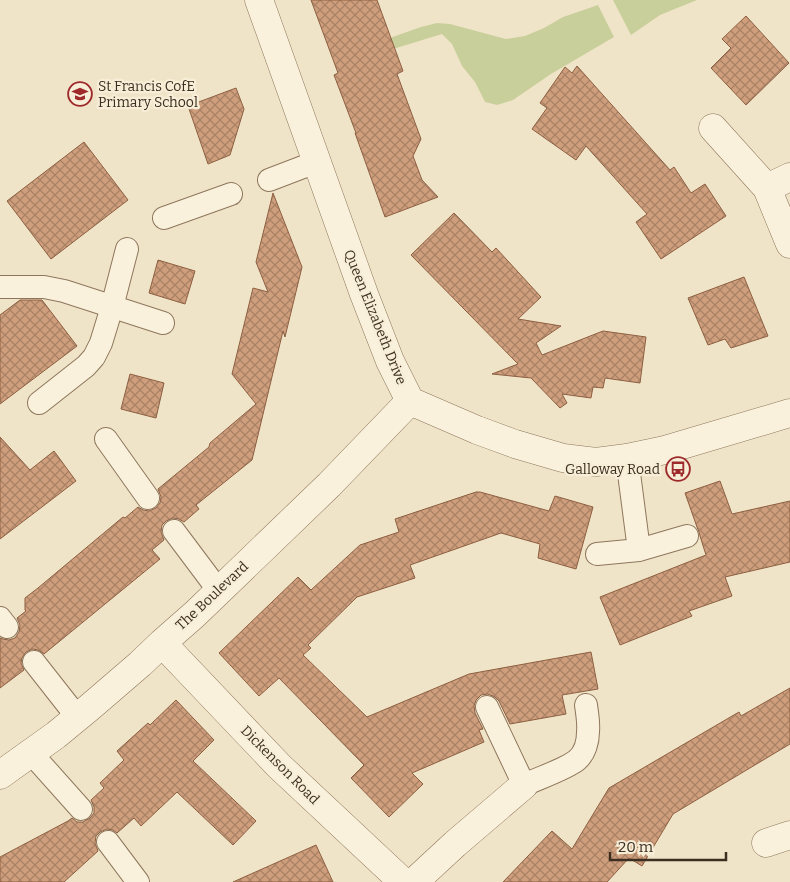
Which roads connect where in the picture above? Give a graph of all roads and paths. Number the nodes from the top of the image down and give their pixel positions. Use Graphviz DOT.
graph roads {
  1 [pos="258,0"];
  2 [pos="713,128"];
  3 [pos="316,162"];
  4 [pos="269,180"];
  5 [pos="778,183"];
  6 [pos="230,194"];
  7 [pos="164,218"];
  8 [pos="790,244"];
  9 [pos="127,249"];
  10 [pos="0,288"];
  11 [pos="112,306"];
  12 [pos="163,323"];
  13 [pos="410,401"];
  14 [pos="39,403"];
  15 [pos="790,413"];
  16 [pos="106,439"];
  17 [pos="628,458"];
  18 [pos="148,498"];
  19 [pos="174,531"];
  20 [pos="687,536"];
  21 [pos="639,550"];
  22 [pos="597,554"];
  23 [pos="219,591"];
  24 [pos="162,642"];
  25 [pos="34,662"];
  26 [pos="586,704"];
  27 [pos="487,707"];
  28 [pos="78,718"];
  29 [pos="32,753"];
  30 [pos="0,775"];
  31 [pos="524,785"];
  32 [pos="81,810"];
  33 [pos="108,842"];
  34 [pos="138,882"];
  35 [pos="404,882"];
  36 [pos="414,882"];
  1 -- 3 [label="street, Queen Elizabeth Drive"];
  2 -- 5 [label="street"];
  3 -- 4 [label="lane"];
  3 -- 13 [label="street, Queen Elizabeth Drive"];
  5 -- 8 [label="street"];
  6 -- 7 [label="lane"];
  9 -- 11 [label="lane"];
  10 -- 11 [label="lane"];
  11 -- 12 [label="lane"];
  11 -- 14 [label="lane"];
  13 -- 17 [label="street, Queen Elizabeth Drive"];
  13 -- 23 [label="street, The Boulevard"];
  15 -- 17 [label="street, Queen Elizabeth Drive"];
  16 -- 18 [label="lane"];
  17 -- 21 [label="lane"];
  19 -- 23 [label="lane"];
  20 -- 21 [label="lane"];
  21 -- 22 [label="lane"];
  23 -- 24 [label="street, The Boulevard"];
  24 -- 28 [label="street, The Boulevard"];
  24 -- 35 [label="street, Dickenson Road"];
  25 -- 28 [label="lane"];
  26 -- 31 [label="lane"];
  27 -- 31 [label="lane"];
  28 -- 29 [label="street, The Boulevard"];
  29 -- 30 [label="street, The Boulevard"];
  29 -- 32 [label="lane"];
  31 -- 36 [label="street"];
  33 -- 34 [label="lane"];
}
